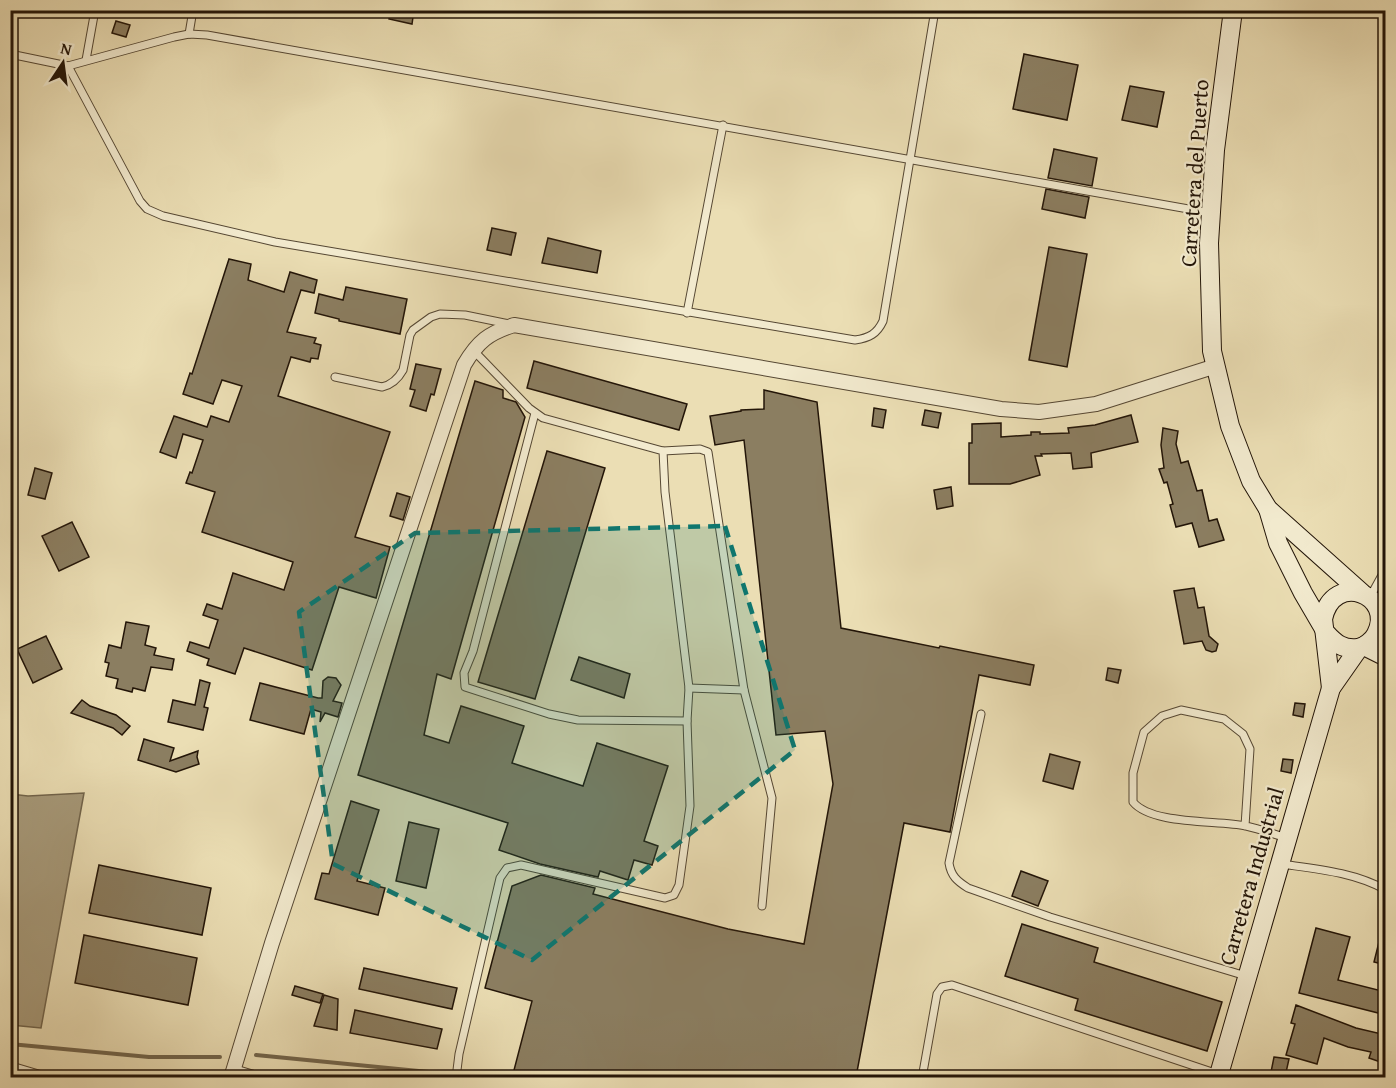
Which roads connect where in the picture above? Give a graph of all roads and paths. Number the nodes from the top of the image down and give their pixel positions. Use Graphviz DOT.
graph roads {
  1 [pos="95,10"];
  2 [pos="193,10"];
  3 [pos="935,10"];
  4 [pos="1233,10"];
  5 [pos="189,34"];
  6 [pos="10,54"];
  7 [pos="86,60"];
  8 [pos="68,66"];
  9 [pos="723,125"];
  10 [pos="910,159"];
  11 [pos="1211,213"];
  12 [pos="687,313"];
  13 [pos="514,325"];
  14 [pos="473,350"];
  15 [pos="1216,366"];
  16 [pos="335,377"];
  17 [pos="535,413"];
  18 [pos="663,451"];
  19 [pos="1268,509"];
  20 [pos="1386,568"];
  21 [pos="1373,602"];
  22 [pos="1325,632"];
  23 [pos="1361,647"];
  24 [pos="1386,657"];
  25 [pos="689,688"];
  26 [pos="1331,688"];
  27 [pos="744,690"];
  28 [pos="981,714"];
  29 [pos="687,721"];
  30 [pos="1245,826"];
  31 [pos="1287,838"];
  32 [pos="1281,864"];
  33 [pos="1386,890"];
  34 [pos="762,906"];
  35 [pos="1247,976"];
  36 [pos="10,1069"];
  37 [pos="232,1075"];
  38 [pos="1218,1076"];
  39 [pos="52,1077"];
  40 [pos="253,1077"];
  41 [pos="456,1077"];
  42 [pos="922,1077"];
  1 -- 7 [label="lane"];
  2 -- 5 [label="lane"];
  3 -- 10 [label="lane"];
  4 -- 11 [label="main road, Carretera del Puerto"];
  5 -- 7 [label="lane"];
  5 -- 9 [label="lane"];
  6 -- 8 [label="lane"];
  7 -- 8 [label="lane"];
  8 -- 12 [label="lane"];
  9 -- 10 [label="lane"];
  9 -- 12 [label="lane"];
  10 -- 11 [label="lane"];
  10 -- 12 [label="lane"];
  11 -- 15 [label="main road, Carretera del Puerto"];
  13 -- 14 [label="street"];
  13 -- 15 [label="street"];
  13 -- 16 [label="lane"];
  14 -- 17 [label="lane"];
  14 -- 37 [label="street"];
  15 -- 19 [label="main road, Carretera del Puerto"];
  17 -- 18 [label="lane"];
  17 -- 29 [label="lane"];
  18 -- 25 [label="lane"];
  18 -- 27 [label="lane"];
  19 -- 21 [label="main road, Carretera del Puerto"];
  19 -- 22 [label="main road, Carretera del Puerto"];
  20 -- 21 [label="lane"];
  21 -- 22 [label="main road"];
  21 -- 23 [label="main road"];
  22 -- 23 [label="main road"];
  22 -- 26 [label="main road, Carretera Industrial"];
  23 -- 24 [label="main road"];
  23 -- 26 [label="main road, Carretera Industrial"];
  25 -- 27 [label="lane"];
  25 -- 29 [label="lane"];
  26 -- 31 [label="main road, Carretera Industrial"];
  27 -- 34 [label="lane"];
  28 -- 35 [label="lane"];
  29 -- 41 [label="lane"];
  30 -- 30 [label="lane"];
  30 -- 31 [label="lane"];
  31 -- 32 [label="main road, Carretera Industrial"];
  32 -- 33 [label="lane"];
  32 -- 35 [label="main road, Carretera Industrial"];
  35 -- 38 [label="main road, Carretera Industrial"];
  36 -- 39 [label="lane"];
  37 -- 40 [label="street"];
  38 -- 42 [label="lane"];
}
